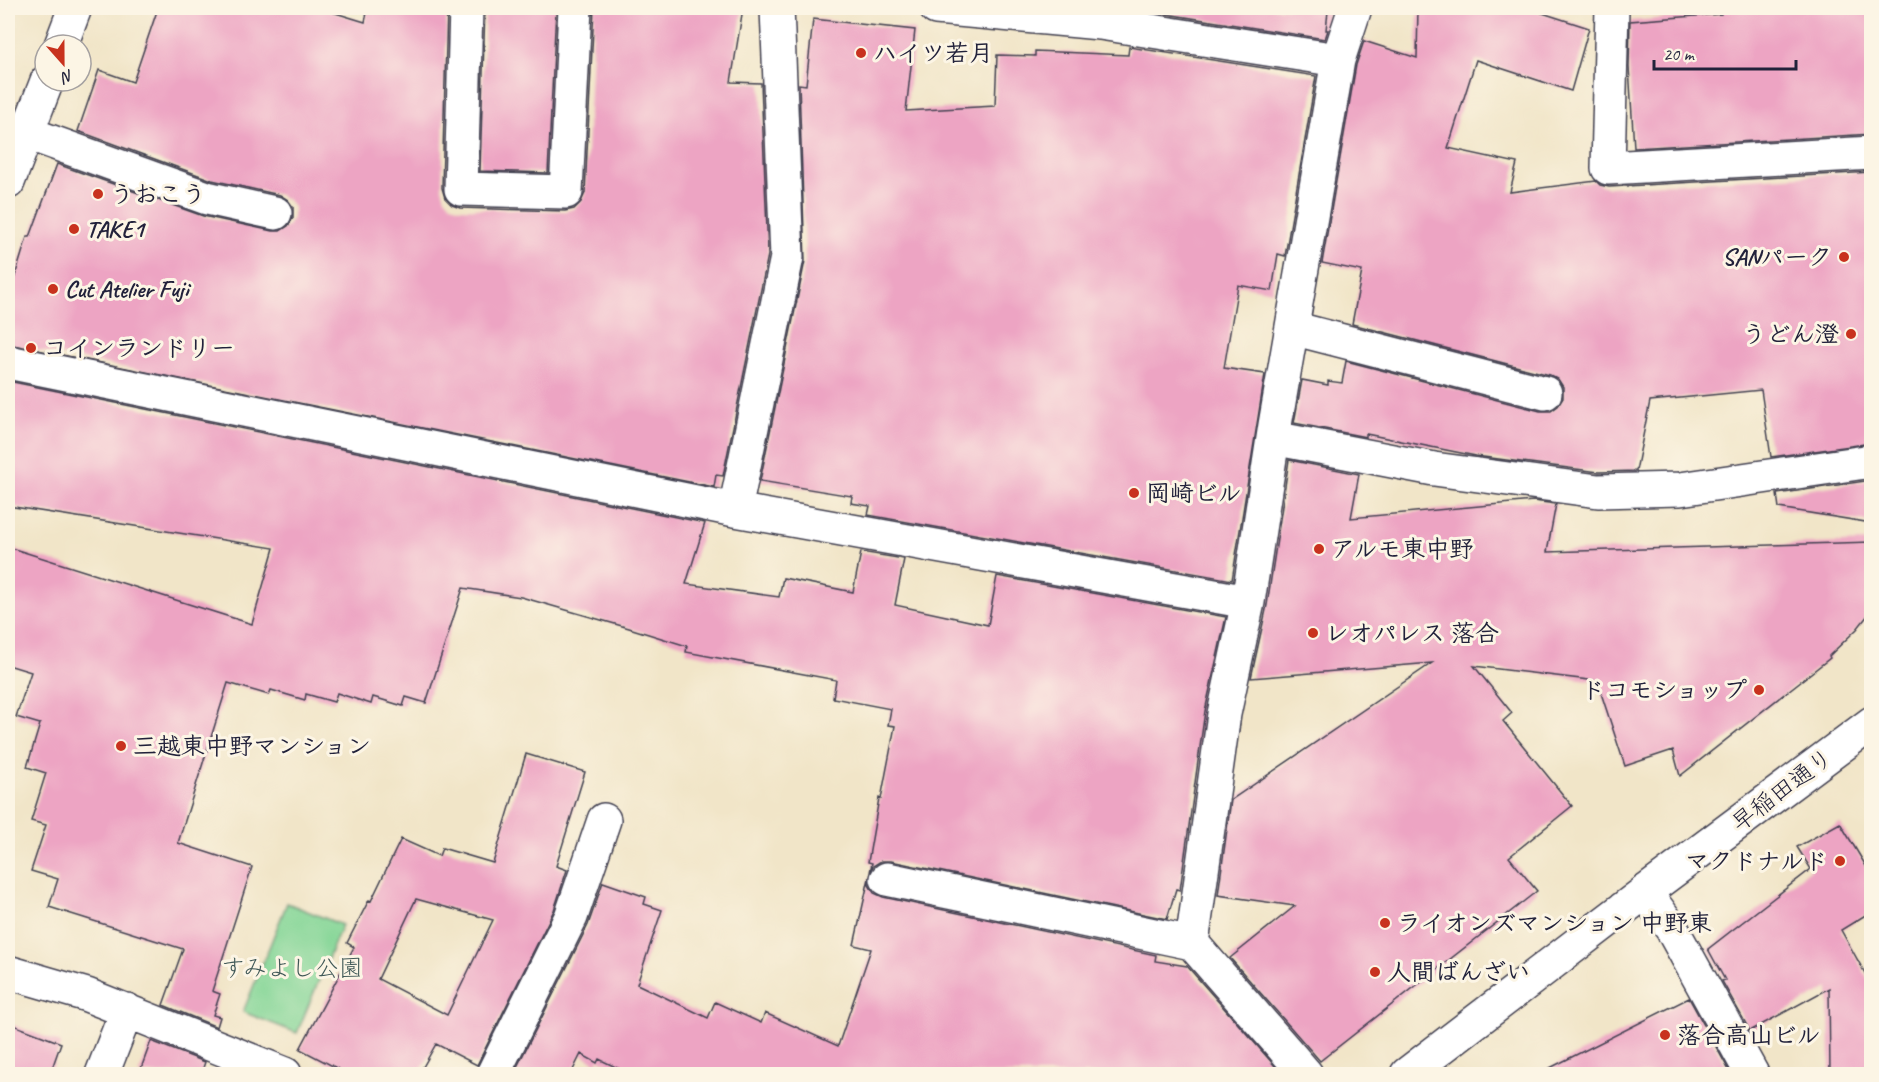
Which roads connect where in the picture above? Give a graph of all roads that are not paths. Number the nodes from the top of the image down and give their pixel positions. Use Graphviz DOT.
graph roads {
  1 [pos="75,8"];
  2 [pos="466,8"];
  3 [pos="575,8"];
  4 [pos="777,8"];
  5 [pos="936,8"];
  6 [pos="1355,8"];
  7 [pos="1612,8"];
  8 [pos="1102,15"];
  9 [pos="66,33"];
  10 [pos="1338,60"];
  11 [pos="42,93"];
  12 [pos="27,133"];
  13 [pos="1872,153"];
  14 [pos="8,182"];
  15 [pos="275,213"];
  16 [pos="1292,328"];
  17 [pos="8,362"];
  18 [pos="1545,393"];
  19 [pos="1273,438"];
  20 [pos="1872,461"];
  21 [pos="735,510"];
  22 [pos="1248,602"];
  23 [pos="1872,723"];
  24 [pos="604,819"];
  25 [pos="886,879"];
  26 [pos="1645,892"];
  27 [pos="1192,944"];
  28 [pos="8,972"];
  29 [pos="127,1010"];
  30 [pos="102,1074"];
  31 [pos="285,1074"];
  32 [pos="493,1074"];
  33 [pos="1306,1074"];
  34 [pos="1407,1074"];
  35 [pos="1752,1074"];
  1 -- 9 [label="street"];
  2 -- 3 [label="street"];
  4 -- 21 [label="street"];
  5 -- 8 [label="street"];
  6 -- 10 [label="street"];
  7 -- 13 [label="street"];
  8 -- 10 [label="street"];
  10 -- 16 [label="street"];
  11 -- 12 [label="street"];
  12 -- 14 [label="street"];
  12 -- 15 [label="street"];
  16 -- 18 [label="street"];
  16 -- 19 [label="street"];
  17 -- 21 [label="street"];
  19 -- 20 [label="street"];
  19 -- 22 [label="street"];
  21 -- 22 [label="street"];
  22 -- 27 [label="street"];
  23 -- 26 [label="street, 早稲田通り"];
  24 -- 32 [label="street"];
  25 -- 27 [label="street"];
  26 -- 34 [label="street, 早稲田通り"];
  26 -- 35 [label="street"];
  27 -- 33 [label="street"];
  28 -- 29 [label="street"];
  29 -- 30 [label="street"];
  29 -- 31 [label="street"];
}
